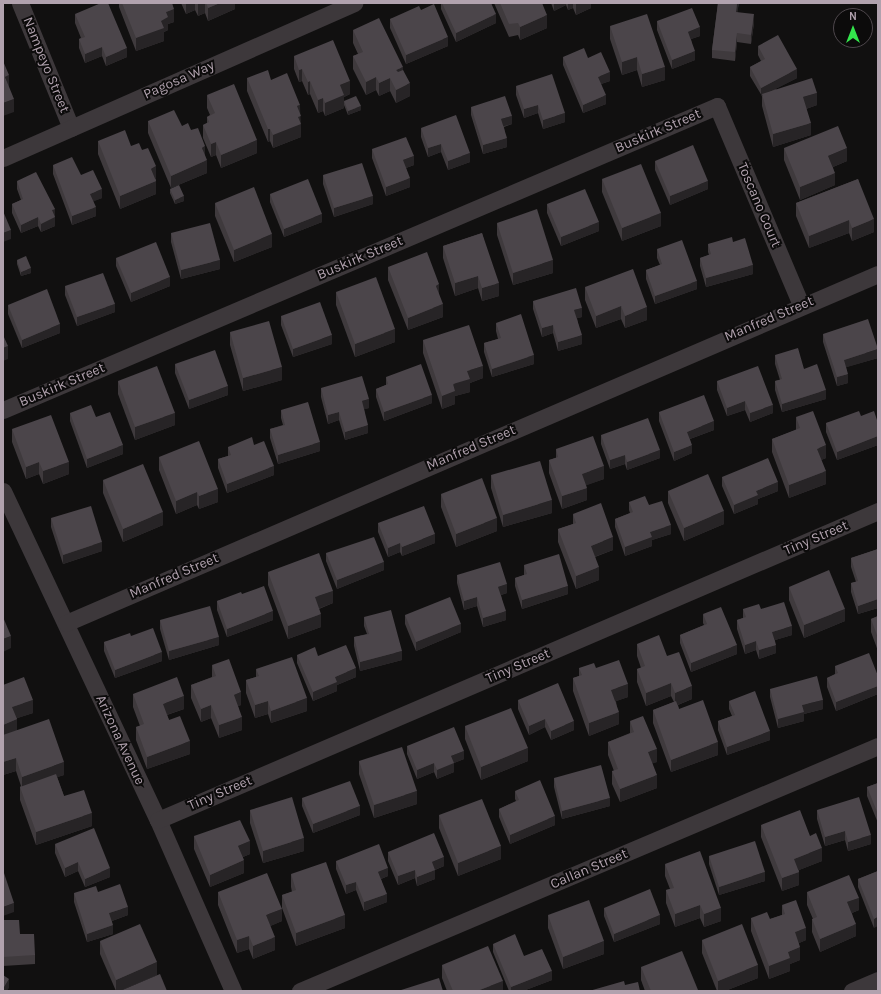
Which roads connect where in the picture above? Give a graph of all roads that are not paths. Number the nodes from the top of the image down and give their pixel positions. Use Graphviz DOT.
graph roads {
  1 [pos="20,3"];
  2 [pos="345,5"];
  3 [pos="717,106"];
  4 [pos="71,128"];
  5 [pos="3,158"];
  6 [pos="878,274"];
  7 [pos="802,305"];
  8 [pos="3,410"];
  9 [pos="3,491"];
  10 [pos="878,511"];
  11 [pos="66,623"];
  12 [pos="878,746"];
  13 [pos="158,820"];
  14 [pos="878,980"];
  15 [pos="233,991"];
  16 [pos="300,991"];
  17 [pos="852,991"];
  1 -- 4 [label="street, Nampeyo Street"];
  2 -- 4 [label="street, Pagosa Way"];
  3 -- 7 [label="street, Toscano Court"];
  3 -- 8 [label="street, Buskirk Street"];
  4 -- 5 [label="street, Pagosa Way"];
  6 -- 7 [label="street, Manfred Street"];
  7 -- 11 [label="street, Manfred Street"];
  9 -- 11 [label="street, Arizona Avenue"];
  10 -- 13 [label="street, Tiny Street"];
  11 -- 13 [label="street, Arizona Avenue"];
  12 -- 16 [label="street, Callan Street"];
  13 -- 15 [label="street, Arizona Avenue"];
  14 -- 17 [label="street"];
}
